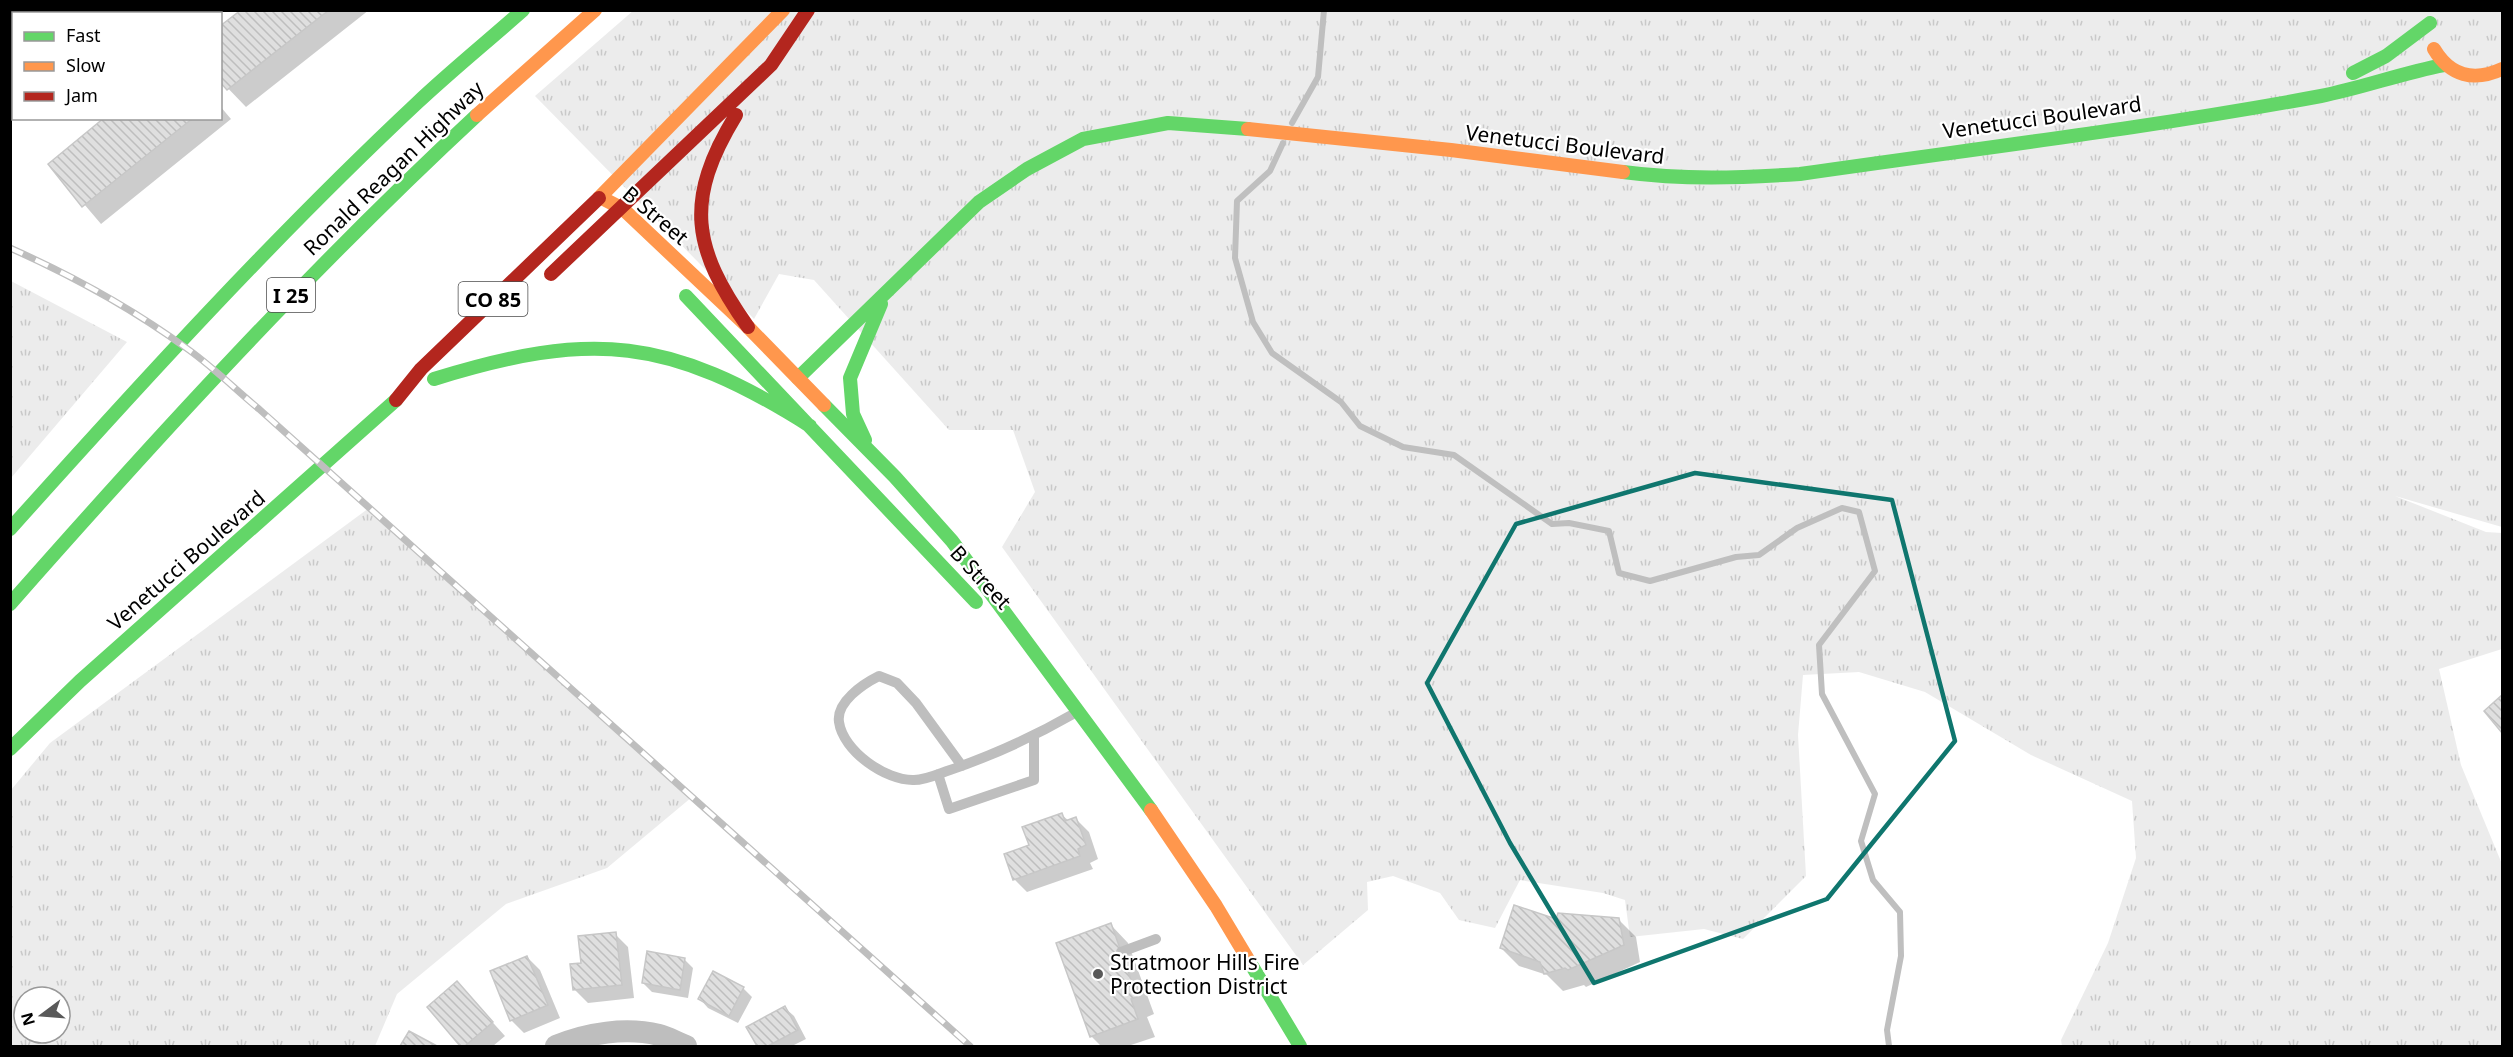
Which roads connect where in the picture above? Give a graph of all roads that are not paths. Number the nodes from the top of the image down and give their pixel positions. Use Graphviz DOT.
graph roads {
  1 [pos="523,10"];
  2 [pos="595,10"];
  3 [pos="783,10"];
  4 [pos="808,10"];
  5 [pos="2432,17"];
  6 [pos="771,65"];
  7 [pos="2444,65"];
  8 [pos="2502,69"];
  9 [pos="2293,99"];
  10 [pos="600,196"];
  11 [pos="622,209"];
  12 [pos="613,223"];
  13 [pos="541,283"];
  14 [pos="676,287"];
  15 [pos="885,294"];
  16 [pos="748,327"];
  17 [pos="458,357"];
  18 [pos="798,378"];
  19 [pos="434,379"];
  20 [pos="391,406"];
  21 [pos="810,426"];
  22 [pos="872,454"];
  23 [pos="10,529"];
  24 [pos="10,604"];
  25 [pos="1078,711"];
  26 [pos="1034,737"];
  27 [pos="10,749"];
  28 [pos="962,766"];
  29 [pos="938,774"];
  30 [pos="1156,939"];
  31 [pos="1121,952"];
  32 [pos="556,1047"];
  33 [pos="686,1047"];
  34 [pos="1300,1047"];
  1 -- 23 [label="main road, Ronald Reagan Highway / I 25"];
  2 -- 24 [label="main road, Ronald Reagan Highway / I 25"];
  3 -- 10 [label="main road, CO 85"];
  4 -- 6 [label="main road, CO 85"];
  5 -- 7 [label="main road"];
  5 -- 9 [label="main road, Venetucci Boulevard"];
  6 -- 11 [label="main road, CO 85"];
  6 -- 16 [label="main road"];
  7 -- 8 [label="main road"];
  7 -- 9 [label="main road, Venetucci Boulevard"];
  9 -- 15 [label="main road, Venetucci Boulevard"];
  10 -- 11 [label="main road, B Street"];
  10 -- 12 [label="main road, B Street"];
  10 -- 20 [label="main road, Venetucci Boulevard / CO 85"];
  11 -- 12 [label="main road, CO 85"];
  11 -- 16 [label="main road, B Street"];
  12 -- 13 [label="main road, CO 85"];
  14 -- 21 [label="main road, B Street"];
  15 -- 18 [label="main road, Venetucci Boulevard"];
  15 -- 22 [label="main road, Venetucci Boulevard"];
  16 -- 18 [label="main road, B Street"];
  17 -- 19 [label="main road, Venetucci Boulevard"];
  18 -- 22 [label="main road, B Street"];
  19 -- 20 [label="main road, Venetucci Boulevard"];
  19 -- 21 [label="main road"];
  20 -- 27 [label="main road, Venetucci Boulevard"];
  21 -- 25 [label="main road, B Street"];
  22 -- 25 [label="main road, B Street"];
  25 -- 26 [label="lane"];
  25 -- 34 [label="main road, B Street"];
  26 -- 28 [label="lane"];
  26 -- 29 [label="lane"];
  28 -- 29 [label="lane"];
  28 -- 29 [label="lane"];
  30 -- 31 [label="lane"];
  32 -- 33 [label="street"];
}
